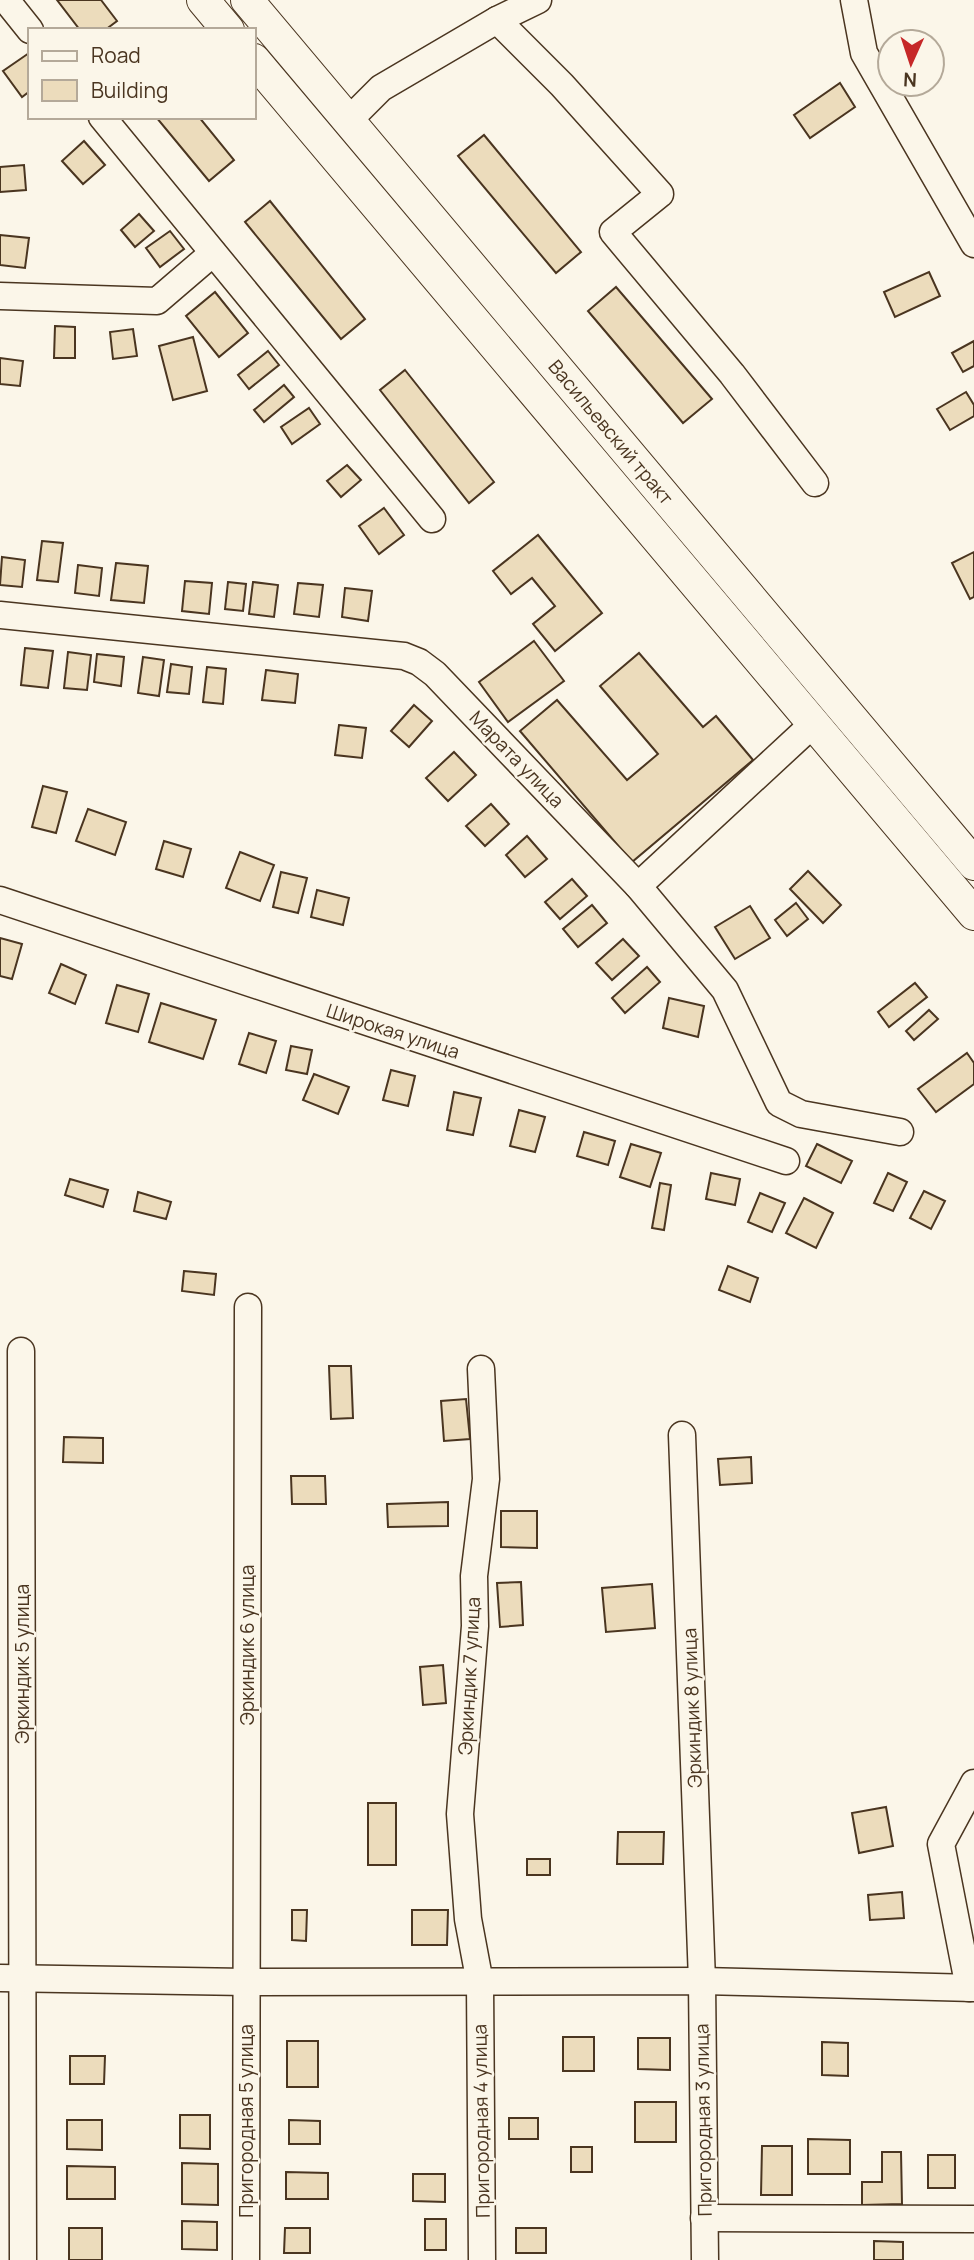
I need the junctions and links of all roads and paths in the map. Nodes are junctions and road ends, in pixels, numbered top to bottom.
1 (6, 0) edge
2 (203, 0) edge
3 (247, 0) edge
4 (538, 0) edge
5 (854, 0) edge
6 (497, 20) junction
7 (28, 28) edge
8 (226, 28) edge
9 (256, 62) edge
10 (104, 119) edge
11 (349, 120) junction
12 (974, 244) edge
13 (214, 253) junction
14 (0, 296) edge
15 (815, 483) dead end
16 (432, 519) dead end
17 (0, 615) edge
18 (813, 724) junction
19 (974, 864) edge
20 (638, 886) junction
21 (0, 900) edge
22 (974, 914) edge
23 (900, 1132) dead end
24 (786, 1161) dead end
25 (248, 1307) dead end
26 (21, 1351) dead end
27 (481, 1369) dead end
28 (681, 1435) dead end
29 (974, 1783) edge
30 (12, 1978) edge
31 (702, 1981) junction
32 (246, 1982) junction
33 (480, 1983) junction
34 (971, 1988) edge
35 (704, 2218) junction
36 (974, 2219) edge
37 (23, 2260) edge
38 (246, 2260) edge
39 (482, 2260) edge
40 (705, 2260) edge

1 - 7 street
2 - 8 main road
3 - 11 main road, Васильевский тракт
4 - 6 street
5 - 12 street
6 - 11 street
6 - 15 street
9 - 18 main road, Васильевский тракт
10 - 13 street
11 - 19 main road, Васильевский тракт
13 - 14 street
13 - 16 street
17 - 20 street, Марата улица
18 - 20 street
18 - 22 main road, Васильевский тракт
20 - 23 street, Марата улица
21 - 24 street, Широкая улица
25 - 32 street, Эркиндик 6 улица
26 - 30 street, Эркиндик 5 улица
27 - 33 street, Эркиндик 7 улица
28 - 31 street, Эркиндик 8 улица
29 - 34 street
30 - 32 street
30 - 37 street, Эркиндик 5 улица
31 - 33 street
31 - 34 street
31 - 35 street, Пригородная 3 улица
32 - 33 street
32 - 38 street, Пригородная 5 улица
33 - 39 street, Пригородная 4 улица
35 - 36 street
35 - 40 street, Пригородная 3 улица

